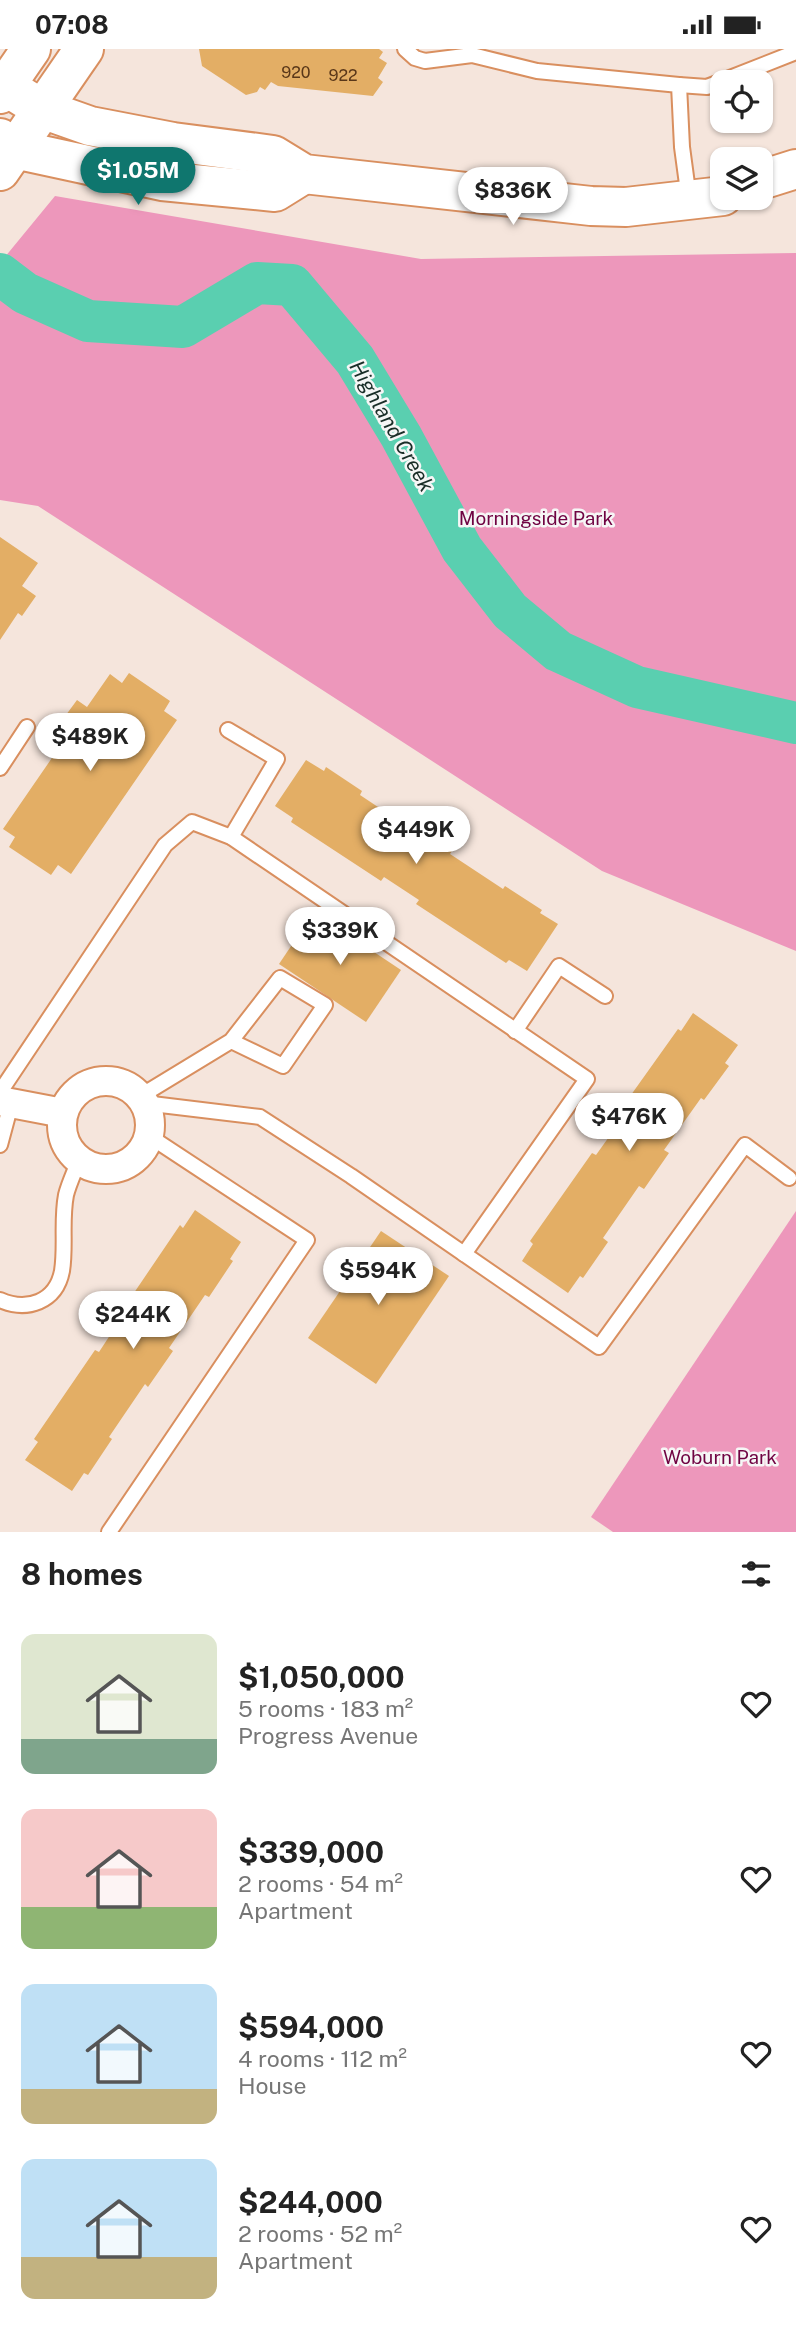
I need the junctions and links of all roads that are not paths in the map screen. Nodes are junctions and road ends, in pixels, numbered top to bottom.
1 (31, 49) edge
2 (84, 49) edge
3 (405, 49) edge
4 (468, 52) edge
5 (796, 52) edge
6 (679, 85) junction
7 (2, 88) edge
8 (42, 109) junction
9 (4, 153) edge
10 (796, 169) edge
11 (304, 174) junction
12 (773, 176) edge
13 (796, 184) edge
14 (773, 191) edge
15 (706, 198) edge
16 (27, 727) dead end
17 (228, 730) dead end
18 (0, 768) edge
19 (231, 837) junction
20 (605, 996) dead end
21 (515, 1031) junction
22 (231, 1041) junction
23 (4, 1099) edge
24 (142, 1100) junction
25 (63, 1113) junction
26 (149, 1136) junction
27 (0, 1145) edge
28 (79, 1160) junction
29 (789, 1178) dead end
30 (464, 1254) junction
31 (0, 1300) edge
32 (109, 1532) edge

1 - 7 main road
2 - 8 main road
3 - 4 lane
4 - 6 lane
5 - 6 lane
6 - 15 lane
7 - 8 main road
8 - 9 main road
8 - 11 main road
9 - 11 main road
10 - 12 main road
11 - 15 main road
13 - 14 main road
16 - 18 lane
17 - 19 lane
19 - 21 lane
19 - 23 lane
20 - 21 lane
21 - 30 lane
22 - 22 lane
22 - 24 lane
23 - 25 street
23 - 27 lane
24 - 25 street
24 - 26 street
24 - 30 lane
25 - 28 street
26 - 28 street
26 - 32 lane
28 - 31 lane
29 - 30 lane

